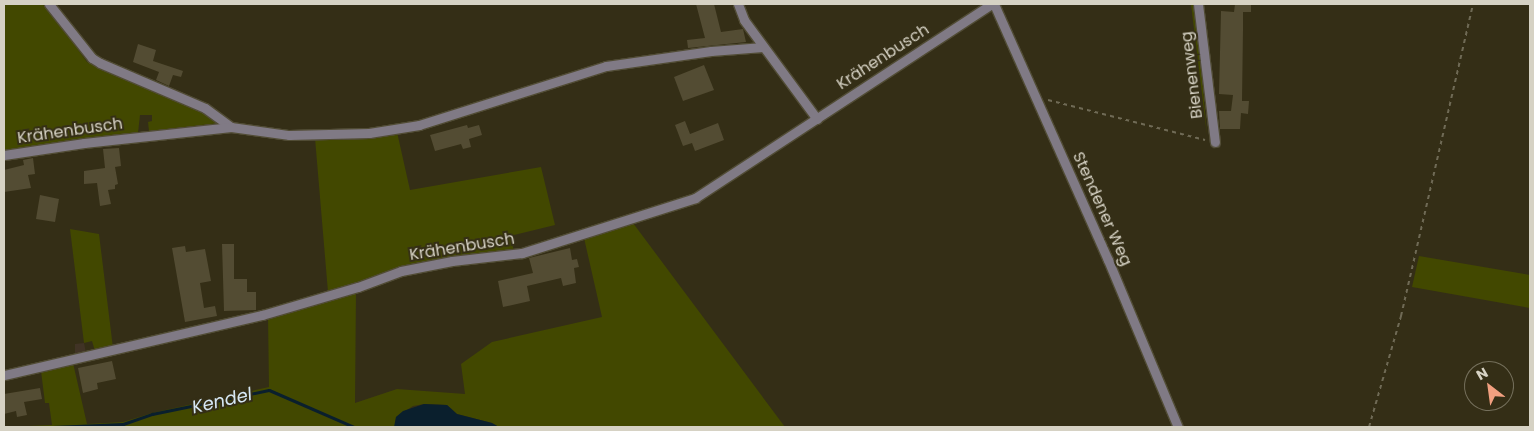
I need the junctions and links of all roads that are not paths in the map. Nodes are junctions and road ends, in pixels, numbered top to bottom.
1 (49, 4) edge
2 (738, 4) edge
3 (993, 4) edge
4 (1198, 4) edge
5 (763, 47) junction
6 (817, 119) junction
7 (231, 126) junction
8 (1215, 142) road end
9 (4, 155) edge
10 (4, 375) edge
11 (1178, 427) edge

1 - 7 street, Krähenbusch
2 - 5 street
3 - 6 street, Krähenbusch
3 - 11 street, Stendener Weg
4 - 8 street, Bienenweg
5 - 6 street
5 - 7 street, Krähenbusch
6 - 10 street, Krähenbusch
7 - 9 street, Krähenbusch

